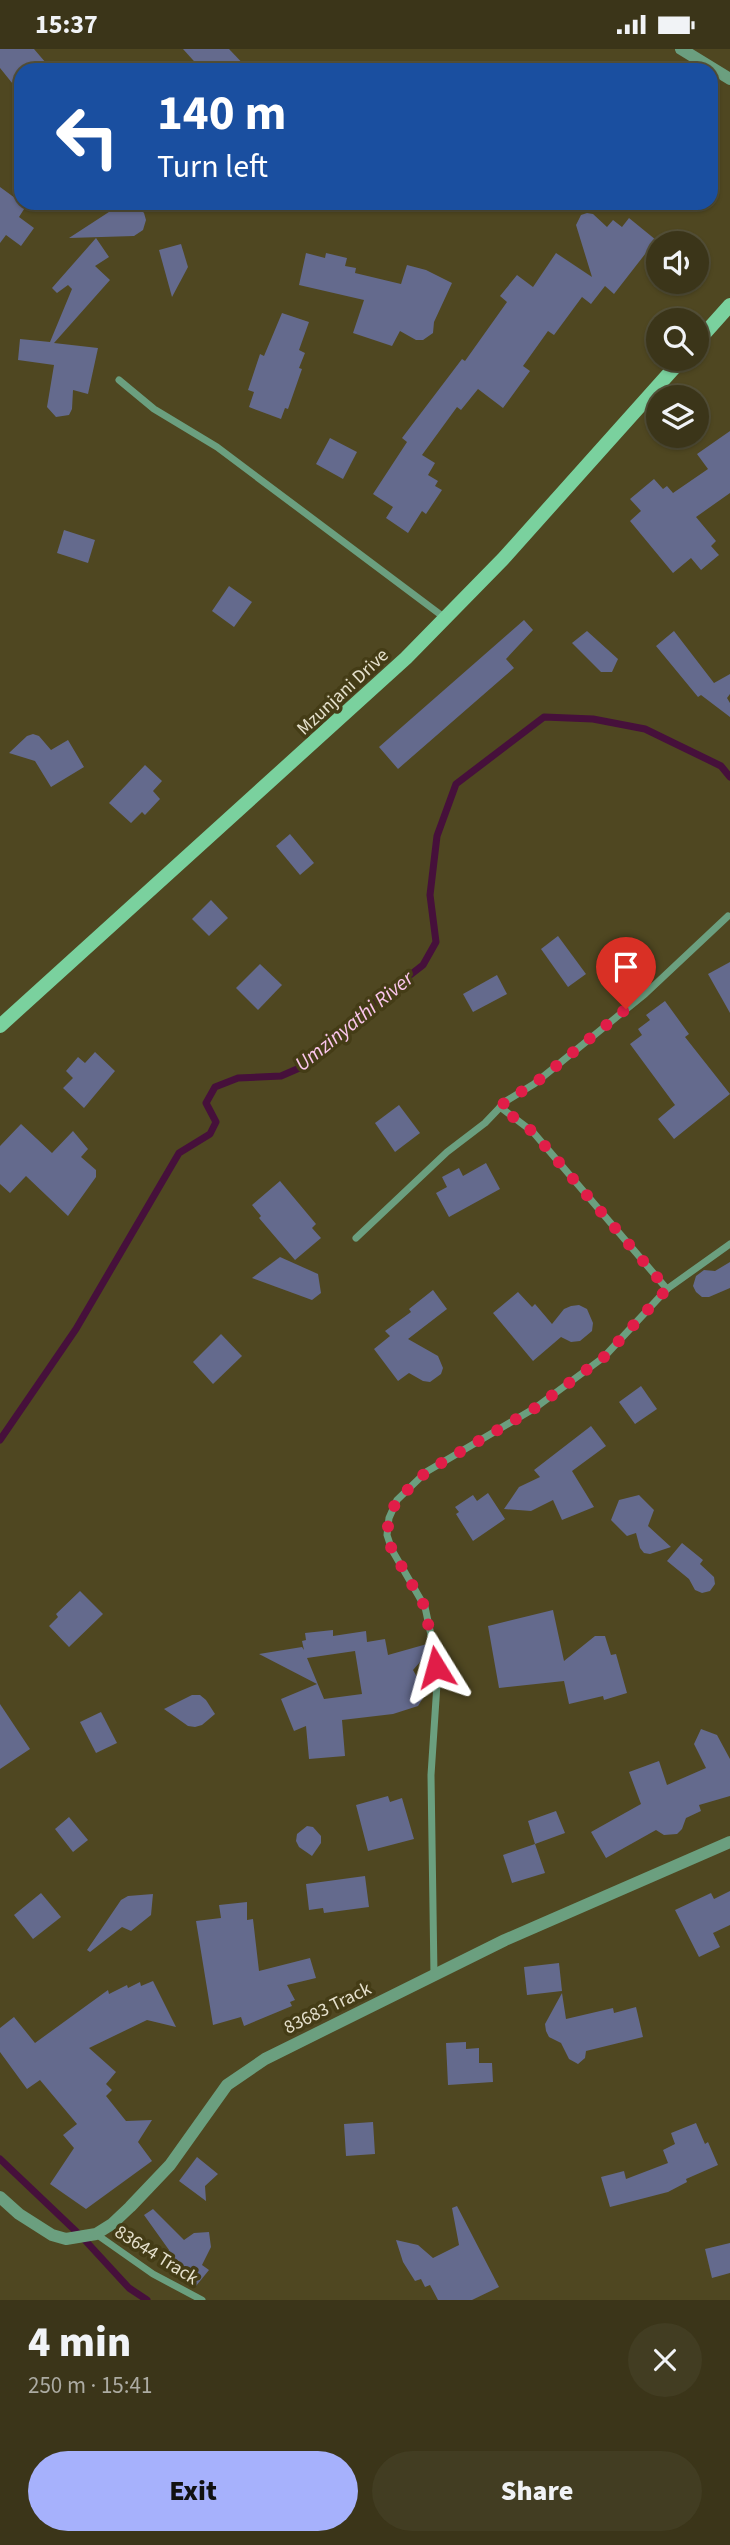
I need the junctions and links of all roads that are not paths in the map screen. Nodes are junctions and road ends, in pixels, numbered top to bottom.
1 (681, 49) edge
2 (704, 63) edge
3 (730, 305) edge
4 (709, 328) edge
5 (671, 371) edge
6 (119, 380) dead end
7 (445, 618) junction
8 (728, 916) dead end
9 (0, 1025) edge
10 (500, 1107) junction
11 (356, 1238) dead end
12 (730, 1244) edge
13 (667, 1289) junction
14 (730, 1842) edge
15 (433, 1975) junction
16 (0, 2197) edge
17 (96, 2234) junction
18 (202, 2300) edge

1 - 2 street
3 - 4 main road
5 - 7 main road, Mzunjani Drive
6 - 7 street
7 - 9 main road, Mzunjani Drive
8 - 10 street
10 - 11 street
10 - 13 street
12 - 13 street
13 - 15 street
14 - 15 street, 83683 Track
15 - 17 street, 83683 Track
16 - 17 street
17 - 18 street, 83644 Track

